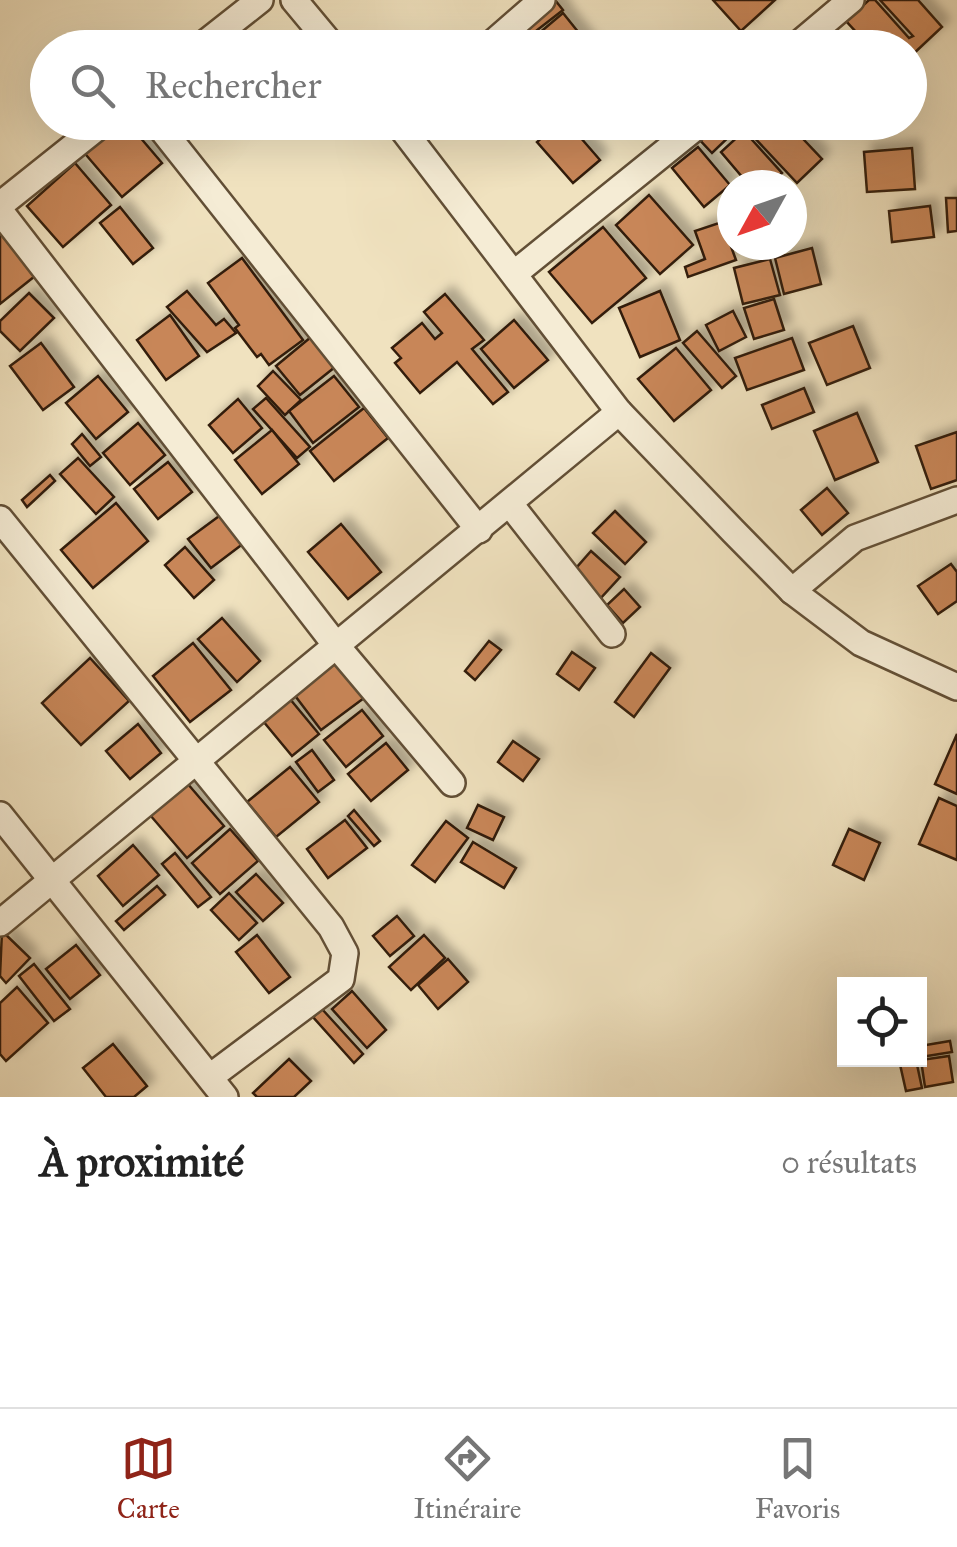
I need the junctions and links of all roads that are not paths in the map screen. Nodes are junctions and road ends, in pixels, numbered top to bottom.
1 (260, 0) edge
2 (294, 0) edge
3 (542, 0) edge
4 (852, 0) edge
5 (222, 30) edge
6 (319, 30) edge
7 (508, 30) edge
8 (816, 30) edge
9 (82, 140) edge
10 (170, 140) edge
11 (411, 140) edge
12 (680, 140) edge
13 (0, 208) edge
14 (515, 273) junction
15 (619, 412) junction
16 (957, 500) edge
17 (510, 504) junction
18 (0, 519) edge
19 (479, 530) junction
20 (792, 591) junction
21 (612, 634) dead end
22 (335, 644) junction
23 (957, 687) edge
24 (194, 761) junction
25 (452, 782) dead end
26 (0, 815) edge
27 (54, 882) junction
28 (0, 923) edge
29 (217, 1087) edge

1 - 5 street
2 - 6 street
3 - 7 street
4 - 8 street
9 - 13 street
10 - 19 street
11 - 14 street
12 - 14 street
13 - 22 street
14 - 15 street
15 - 17 street
15 - 20 street
16 - 20 street
17 - 19 street
17 - 21 street
18 - 24 street
19 - 22 street
20 - 23 street
22 - 24 street
22 - 25 street
24 - 27 street
24 - 29 street
26 - 27 street
27 - 28 street
27 - 29 street

